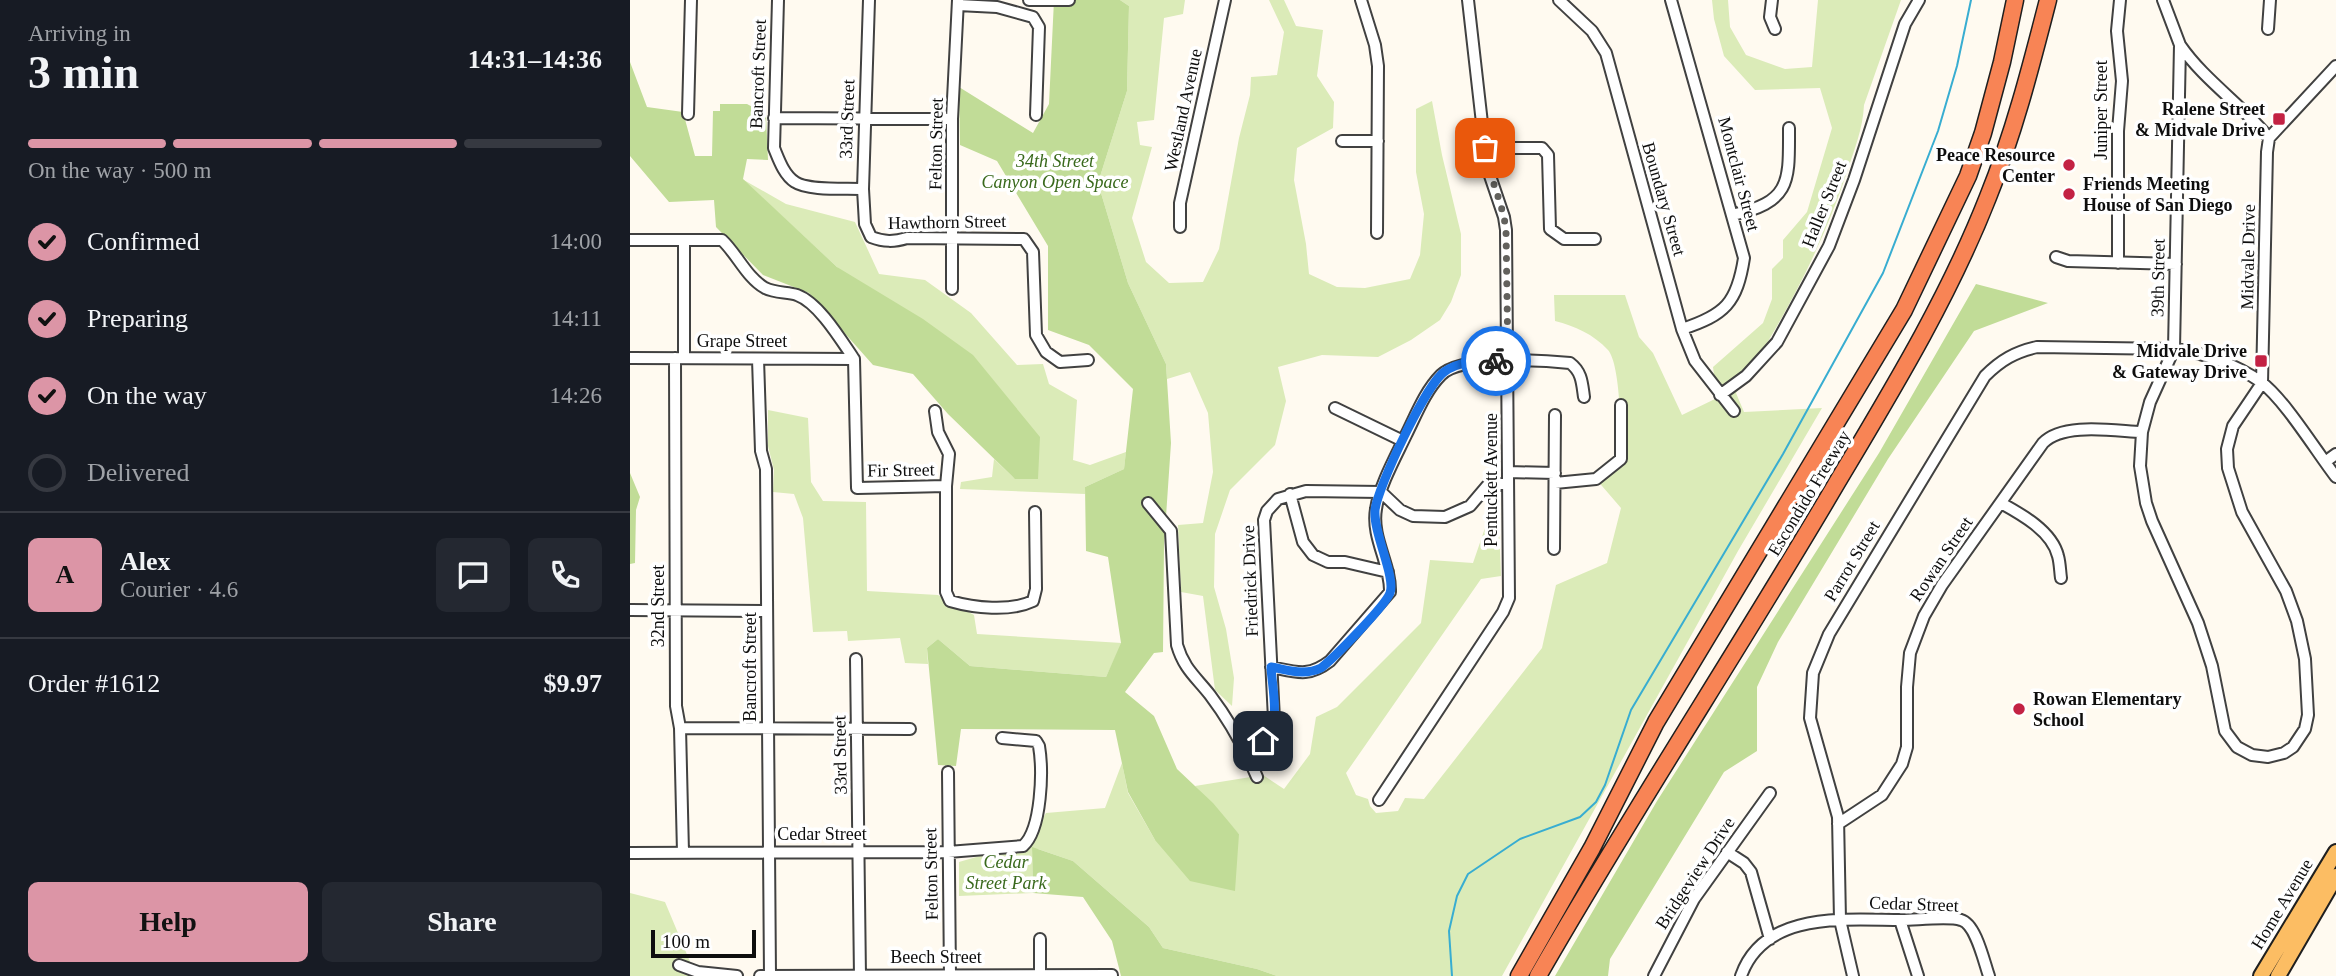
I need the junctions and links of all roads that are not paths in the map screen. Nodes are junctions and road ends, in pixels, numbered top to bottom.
1 (691, 0) edge
2 (778, 0) edge
3 (869, 0) edge
4 (1028, 0) edge
5 (1069, 0) edge
6 (1225, 0) edge
7 (1362, 0) edge
8 (1468, 0) edge
9 (1559, 0) edge
10 (1671, 0) edge
11 (1772, 0) edge
12 (1919, 0) edge
13 (2007, 0) edge
14 (2015, 0) edge
15 (2048, 0) edge
16 (2120, 0) edge
17 (2164, 0) edge
18 (2270, 0) edge
19 (958, 3) edge
20 (1775, 29) dead end
21 (2268, 29) dead end
22 (2180, 45) junction
23 (2336, 66) edge
24 (688, 114) dead end
25 (1036, 115) dead end
26 (774, 118) junction
27 (864, 119) junction
28 (952, 119) junction
29 (1789, 128) dead end
30 (2269, 138) junction
31 (1342, 141) dead end
32 (1378, 141) junction
33 (1485, 148) junction
34 (863, 188) junction
35 (1952, 208) junction
36 (1732, 215) junction
37 (1180, 227) dead end
38 (1377, 233) dead end
39 (871, 237) joint
40 (952, 238) junction
41 (1595, 239) dead end
42 (630, 240) edge
43 (684, 240) junction
44 (2056, 257) dead end
45 (2118, 263) junction
46 (2176, 264) junction
47 (952, 289) dead end
48 (1682, 329) junction
49 (2174, 349) junction
50 (630, 358) edge
51 (680, 358) junction
52 (758, 359) junction
53 (854, 359) junction
54 (1088, 360) dead end
55 (1508, 361) junction
56 (2262, 383) junction
57 (1720, 395) junction
58 (1584, 397) dead end
59 (1621, 405) dead end
60 (1335, 408) dead end
61 (935, 411) dead end
62 (1734, 411) dead end
63 (1555, 415) dead end
64 (2142, 432) junction
65 (1404, 441) junction
66 (2336, 454) edge
67 (2325, 462) junction
68 (1508, 477) junction
69 (2336, 477) edge
70 (1555, 478) junction
71 (946, 486) junction
72 (1381, 492) junction
73 (1290, 494) junction
74 (1148, 503) dead end
75 (2001, 503) junction
76 (1035, 512) dead end
77 (1554, 549) dead end
78 (1388, 572) junction
79 (2061, 578) dead end
80 (630, 610) edge
81 (675, 611) junction
82 (767, 611) junction
83 (856, 659) dead end
84 (1271, 667) junction
85 (680, 728) junction
86 (767, 729) junction
87 (910, 729) dead end
88 (857, 730) junction
89 (1002, 737) dead end
90 (1246, 751) junction
91 (948, 772) dead end
92 (1257, 777) dead end
93 (1770, 793) dead end
94 (1380, 800) dead end
95 (1839, 824) junction
96 (769, 851) junction
97 (859, 851) junction
98 (683, 852) junction
99 (948, 852) junction
100 (1727, 852) junction
101 (2336, 852) edge
102 (630, 853) edge
103 (2336, 876) edge
104 (1840, 920) junction
105 (1900, 920) junction
106 (1040, 939) dead end
107 (1770, 939) junction
108 (679, 965) dead end
109 (767, 975) edge
110 (860, 975) edge
111 (950, 975) edge
112 (1040, 975) edge
113 (1112, 975) edge
114 (737, 976) edge
115 (1519, 976) edge
116 (1538, 976) edge
117 (1654, 976) edge
118 (1741, 976) edge
119 (1853, 976) edge
120 (1918, 976) edge
121 (1989, 976) edge
122 (2261, 976) edge
123 (2278, 976) edge

1 - 24 street
2 - 26 street, Bancroft Street
3 - 27 street, 33rd Street
4 - 5 street
6 - 37 street, Westland Avenue
7 - 32 street
8 - 33 street, Pentuckett Avenue
9 - 48 street, Boundary Street
10 - 36 street, Montclair Street
11 - 20 street
12 - 57 street, Haller Street
13 - 35 highway
14 - 35 highway, Escondido Freeway
15 - 116 highway, Escondido Freeway
16 - 45 street, Juniper Street
17 - 22 street, 39th Street
18 - 21 street
19 - 25 street
19 - 28 street, Felton Street
22 - 30 street
22 - 46 street, 39th Street
23 - 30 street
26 - 27 street
26 - 34 street, Bancroft Street
27 - 28 street
27 - 34 street, 33rd Street
28 - 40 street, Felton Street
29 - 36 street
30 - 56 street, Midvale Drive
31 - 32 street
32 - 38 street
33 - 41 street
33 - 55 street, Pentuckett Avenue
34 - 39 street, 33rd Street
35 - 115 highway, Escondido Freeway
36 - 48 street, Montclair Street
39 - 40 street, Hawthorn Street
40 - 47 street, Felton Street
40 - 54 street, Hawthorn Street
42 - 43 street
43 - 51 street, 32nd Street
43 - 53 street
44 - 45 street
45 - 46 street
46 - 49 street, 39th Street
48 - 57 street, Boundary Street
49 - 56 street, Parrot Street
49 - 64 street, 39th Street
49 - 95 street, Parrot Street
50 - 51 street, Grape Street
51 - 52 street, Grape Street
51 - 81 street, 32nd Street
52 - 53 street, Grape Street
52 - 82 street, Bancroft Street
53 - 71 street, Fir Street
55 - 58 street
55 - 65 street
55 - 68 street, Pentuckett Avenue
56 - 64 street, 39th Street
56 - 67 street
57 - 62 street, Boundary Street
59 - 70 street
60 - 65 street
61 - 71 street
63 - 70 street
64 - 75 street, Rowan Street
65 - 72 street
66 - 67 street
67 - 69 street
68 - 70 street
68 - 72 street
68 - 94 street, Pentuckett Avenue
70 - 77 street
71 - 76 street
72 - 73 street
72 - 78 street
73 - 78 street
73 - 84 street, Friedrick Drive
74 - 90 street
75 - 79 street
75 - 95 street, Rowan Street
78 - 84 street
80 - 81 street
81 - 82 street
81 - 85 street, 32nd Street
82 - 86 street, Bancroft Street
83 - 88 street, 33rd Street
84 - 90 street, Friedrick Drive
85 - 86 street
85 - 98 street, 32nd Street
86 - 88 street
86 - 96 street, Bancroft Street
87 - 88 street
88 - 97 street, 33rd Street
89 - 99 street, Cedar Street
90 - 92 street
91 - 99 street, Felton Street
93 - 100 street, Bridgeview Drive
95 - 104 street, Parrot Street
96 - 97 street, Cedar Street
96 - 98 street, Cedar Street
96 - 109 street, Bancroft Street
97 - 99 street, Cedar Street
97 - 110 street, 33rd Street
98 - 102 street, Cedar Street
99 - 111 street, Felton Street
100 - 107 street
100 - 117 street, Bridgeview Drive
101 - 122 main road, Home Avenue
103 - 123 main road, Home Avenue
104 - 105 street, Cedar Street
104 - 107 street, Cedar Street
104 - 119 street, Parrot Street
105 - 120 street
105 - 121 street, Cedar Street
106 - 112 street
107 - 118 street
108 - 114 street
109 - 110 street, Beech Street
110 - 111 street, Beech Street
111 - 112 street, Beech Street
112 - 113 street, Beech Street

